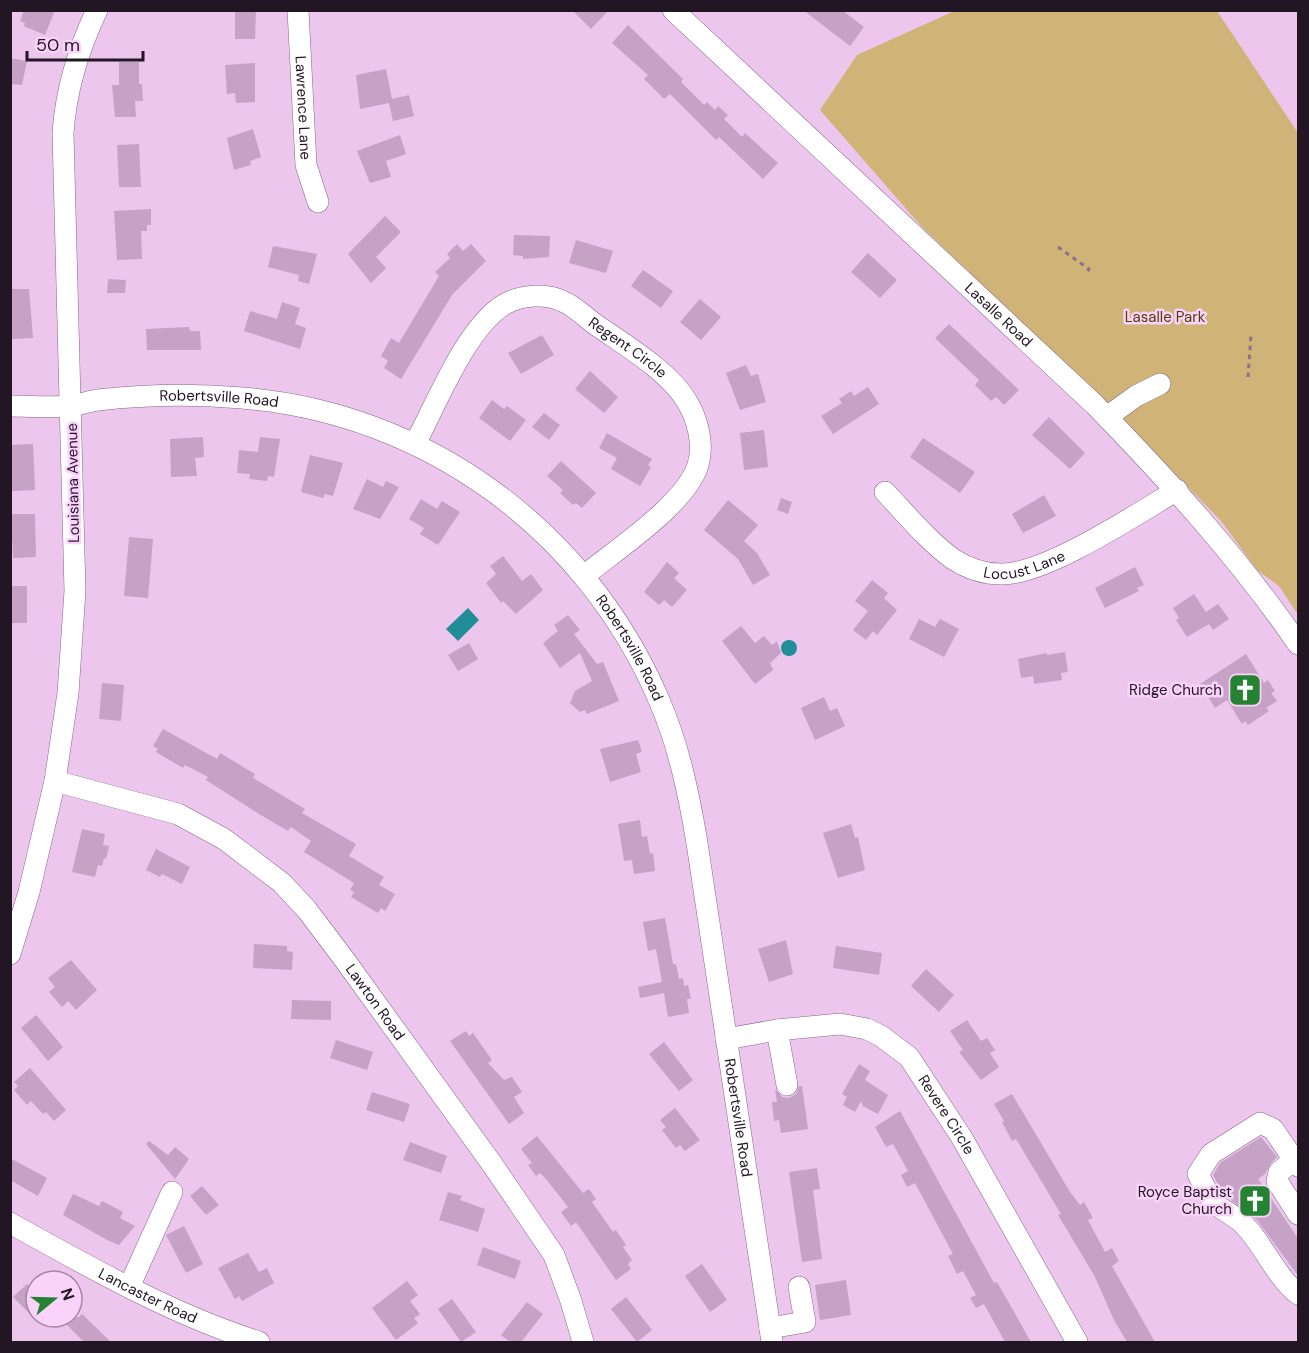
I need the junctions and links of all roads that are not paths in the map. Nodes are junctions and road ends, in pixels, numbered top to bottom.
1 (97, 10) edge
2 (298, 10) edge
3 (673, 10) edge
4 (318, 202) dead end
5 (1160, 384) dead end
6 (10, 406) edge
7 (72, 406) junction
8 (1107, 417) junction
9 (415, 444) junction
10 (1177, 490) junction
11 (885, 492) dead end
12 (585, 575) junction
13 (1299, 644) edge
14 (55, 781) junction
15 (10, 954) edge
16 (777, 1030) junction
17 (726, 1039) junction
18 (787, 1085) dead end
19 (1297, 1163) edge
20 (172, 1192) dead end
21 (1299, 1214) edge
22 (10, 1223) edge
23 (129, 1287) junction
24 (799, 1287) dead end
25 (1299, 1294) edge
26 (771, 1335) edge
27 (260, 1342) edge
28 (583, 1342) edge
29 (1077, 1342) edge

1 - 7 street, Louisiana Avenue
2 - 4 street, Lawrence Lane
3 - 8 street, Lasalle Road
5 - 8 street
6 - 7 street, Robertsville Road
7 - 9 street, Robertsville Road
7 - 14 street, Louisiana Avenue
8 - 10 street, Lasalle Road
9 - 12 street, Robertsville Road
9 - 12 street, Regent Circle
10 - 11 street, Locust Lane
10 - 13 street, Lasalle Road
12 - 17 street, Robertsville Road
14 - 15 street, Louisiana Avenue
14 - 28 street, Lawton Road
16 - 17 street, Revere Circle
16 - 18 street
16 - 29 street, Revere Circle
17 - 26 street, Robertsville Road
19 - 21 street
19 - 25 street
20 - 23 street
22 - 23 street, Lancaster Road
23 - 27 street, Lancaster Road
24 - 26 street

